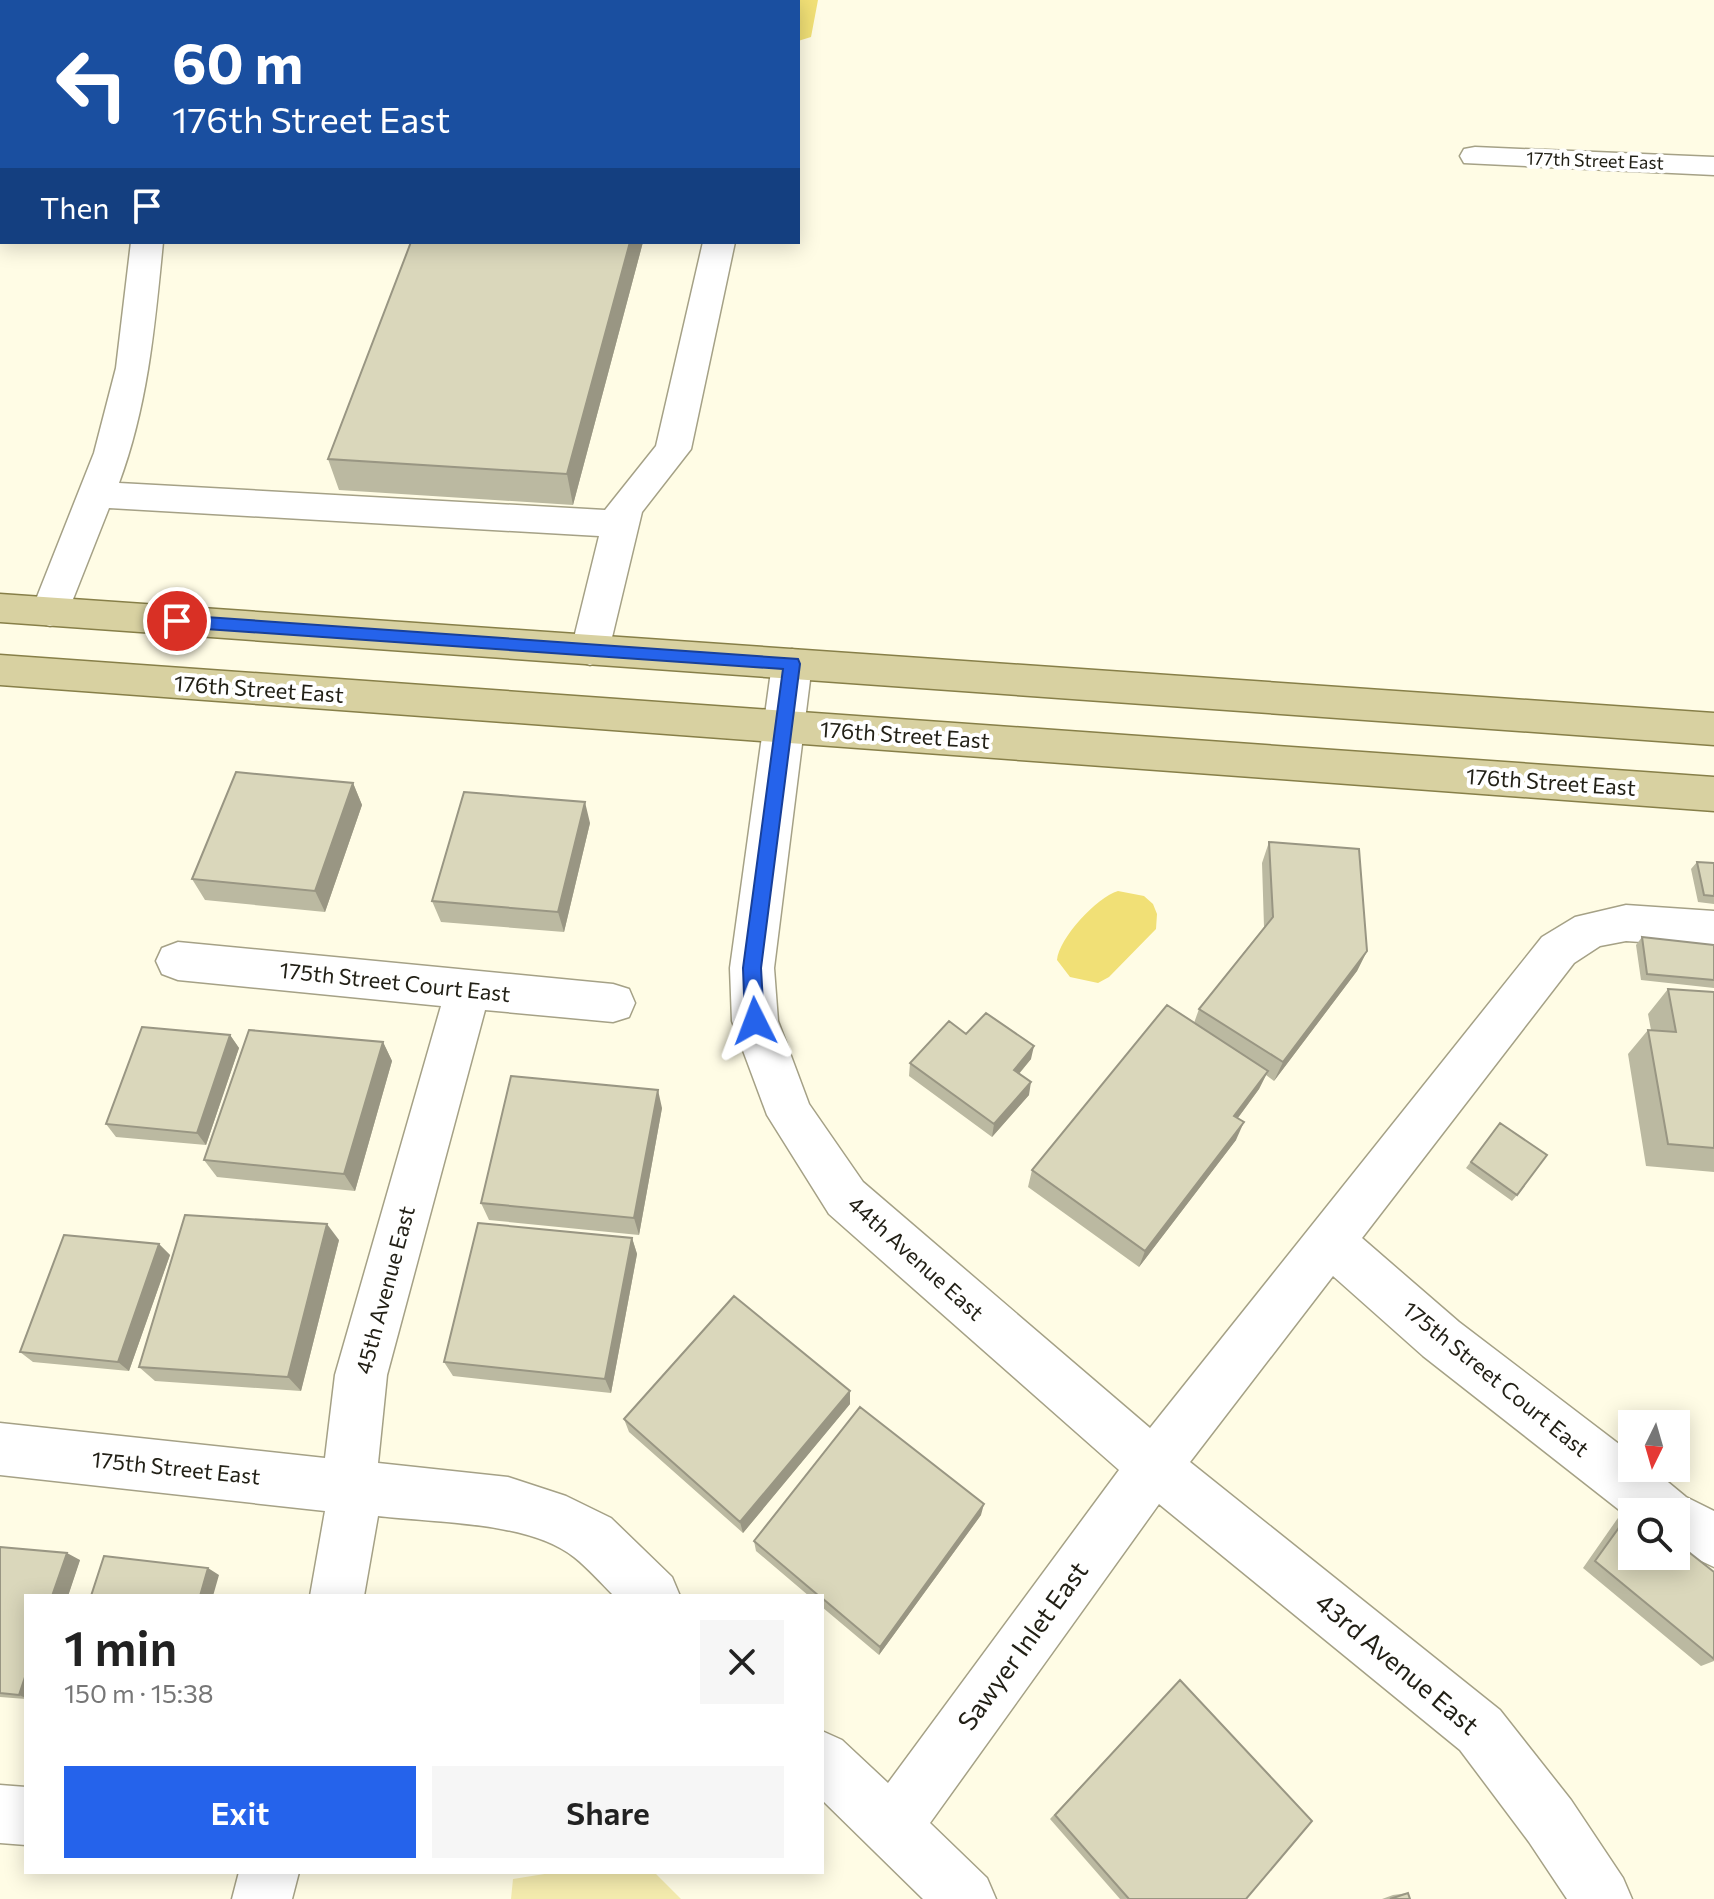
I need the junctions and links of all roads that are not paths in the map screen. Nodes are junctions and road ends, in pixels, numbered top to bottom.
1 (1475, 156) dead end
2 (1714, 166) edge
3 (147, 244) edge
4 (719, 244) edge
5 (96, 494) junction
6 (620, 524) junction
7 (0, 608) edge
8 (50, 612) junction
9 (590, 650) junction
10 (792, 664) junction
11 (0, 670) edge
12 (783, 726) junction
13 (1714, 729) edge
14 (1714, 794) edge
15 (1714, 929) edge
16 (178, 961) dead end
17 (468, 989) junction
18 (613, 1003) dead end
19 (1330, 1242) junction
20 (0, 1449) edge
21 (1154, 1466) junction
22 (352, 1487) junction
23 (1647, 1498) edge
24 (1690, 1527) edge
25 (1714, 1540) edge
26 (337, 1594) edge
27 (651, 1594) edge
28 (824, 1762) edge
29 (0, 1814) edge
30 (24, 1816) edge
31 (891, 1827) junction
32 (268, 1874) edge
33 (262, 1899) edge
34 (966, 1899) edge
35 (1602, 1899) edge

1 - 2 street, 177th Street East
3 - 5 street
4 - 6 street
5 - 6 street
5 - 8 street
6 - 9 street
7 - 8 main road
8 - 9 main road
9 - 10 main road
10 - 12 street, 44th Avenue East
10 - 13 main road
11 - 12 main road, 176th Street East
12 - 14 main road, 176th Street East
12 - 21 street, 44th Avenue East
15 - 19 street, Sawyer Inlet East
16 - 17 street, 175th Street Court East
17 - 18 street, 175th Street Court East
17 - 22 street, 45th Avenue East
19 - 21 street, Sawyer Inlet East
19 - 23 street, 175th Street Court East
20 - 22 street, 175th Street East
21 - 31 street, Sawyer Inlet East
21 - 35 street, 43rd Avenue East
22 - 26 street, 45th Avenue East
22 - 27 street, 175th Street East
24 - 25 street
28 - 31 street
29 - 30 street
31 - 34 street
32 - 33 street

